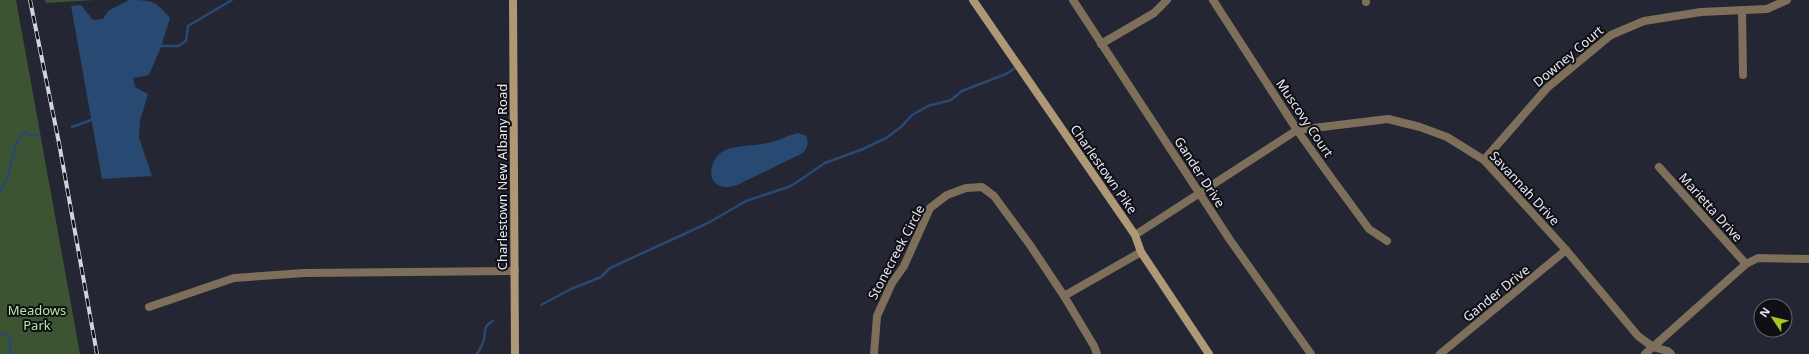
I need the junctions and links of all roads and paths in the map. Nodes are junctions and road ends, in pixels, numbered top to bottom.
1 (513, 0) edge
2 (973, 0) edge
3 (1073, 0) edge
4 (1166, 0) edge
5 (1213, 0) edge
6 (1787, 0) edge
7 (1742, 10) junction
8 (1101, 44) junction
9 (1743, 75) dead end
10 (1297, 130) junction
11 (1484, 160) junction
12 (1659, 167) dead end
13 (1200, 193) junction
14 (1134, 235) junction
15 (1387, 241) dead end
16 (1566, 250) junction
17 (1141, 252) junction
18 (1809, 259) edge
19 (1746, 264) junction
20 (515, 271) junction
21 (1064, 296) junction
22 (149, 307) dead end
23 (1653, 346) junction
24 (515, 354) edge
25 (874, 354) edge
26 (1097, 354) edge
27 (1209, 354) edge
28 (1311, 354) edge
29 (1440, 354) edge
30 (1645, 354) edge
31 (1671, 354) edge

1 - 20 street, Charlestown New Albany Road
2 - 14 street, Charlestown Pike
3 - 8 street, Gander Drive
4 - 8 street
5 - 10 street, Muscovy Court
6 - 7 street, Downey Court
7 - 9 street
7 - 11 street, Downey Court
8 - 13 street, Gander Drive
10 - 11 street, Savannah Drive
10 - 13 street, Savannah Drive
10 - 15 street, Muscovy Court
11 - 16 street, Savannah Drive
12 - 19 street, Marietta Drive
13 - 14 street, Savannah Drive
13 - 28 street, Gander Drive
14 - 17 street, Charlestown Pike
16 - 23 street, Savannah Drive
16 - 29 street, Gander Drive
17 - 21 street
17 - 27 street, Charlestown Pike
18 - 19 street
19 - 23 street
20 - 22 street
20 - 24 street, Charlestown New Albany Road
21 - 25 street, Stonecreek Circle
21 - 26 street, Stonecreek Circle
23 - 30 street
23 - 31 street, Savannah Drive

